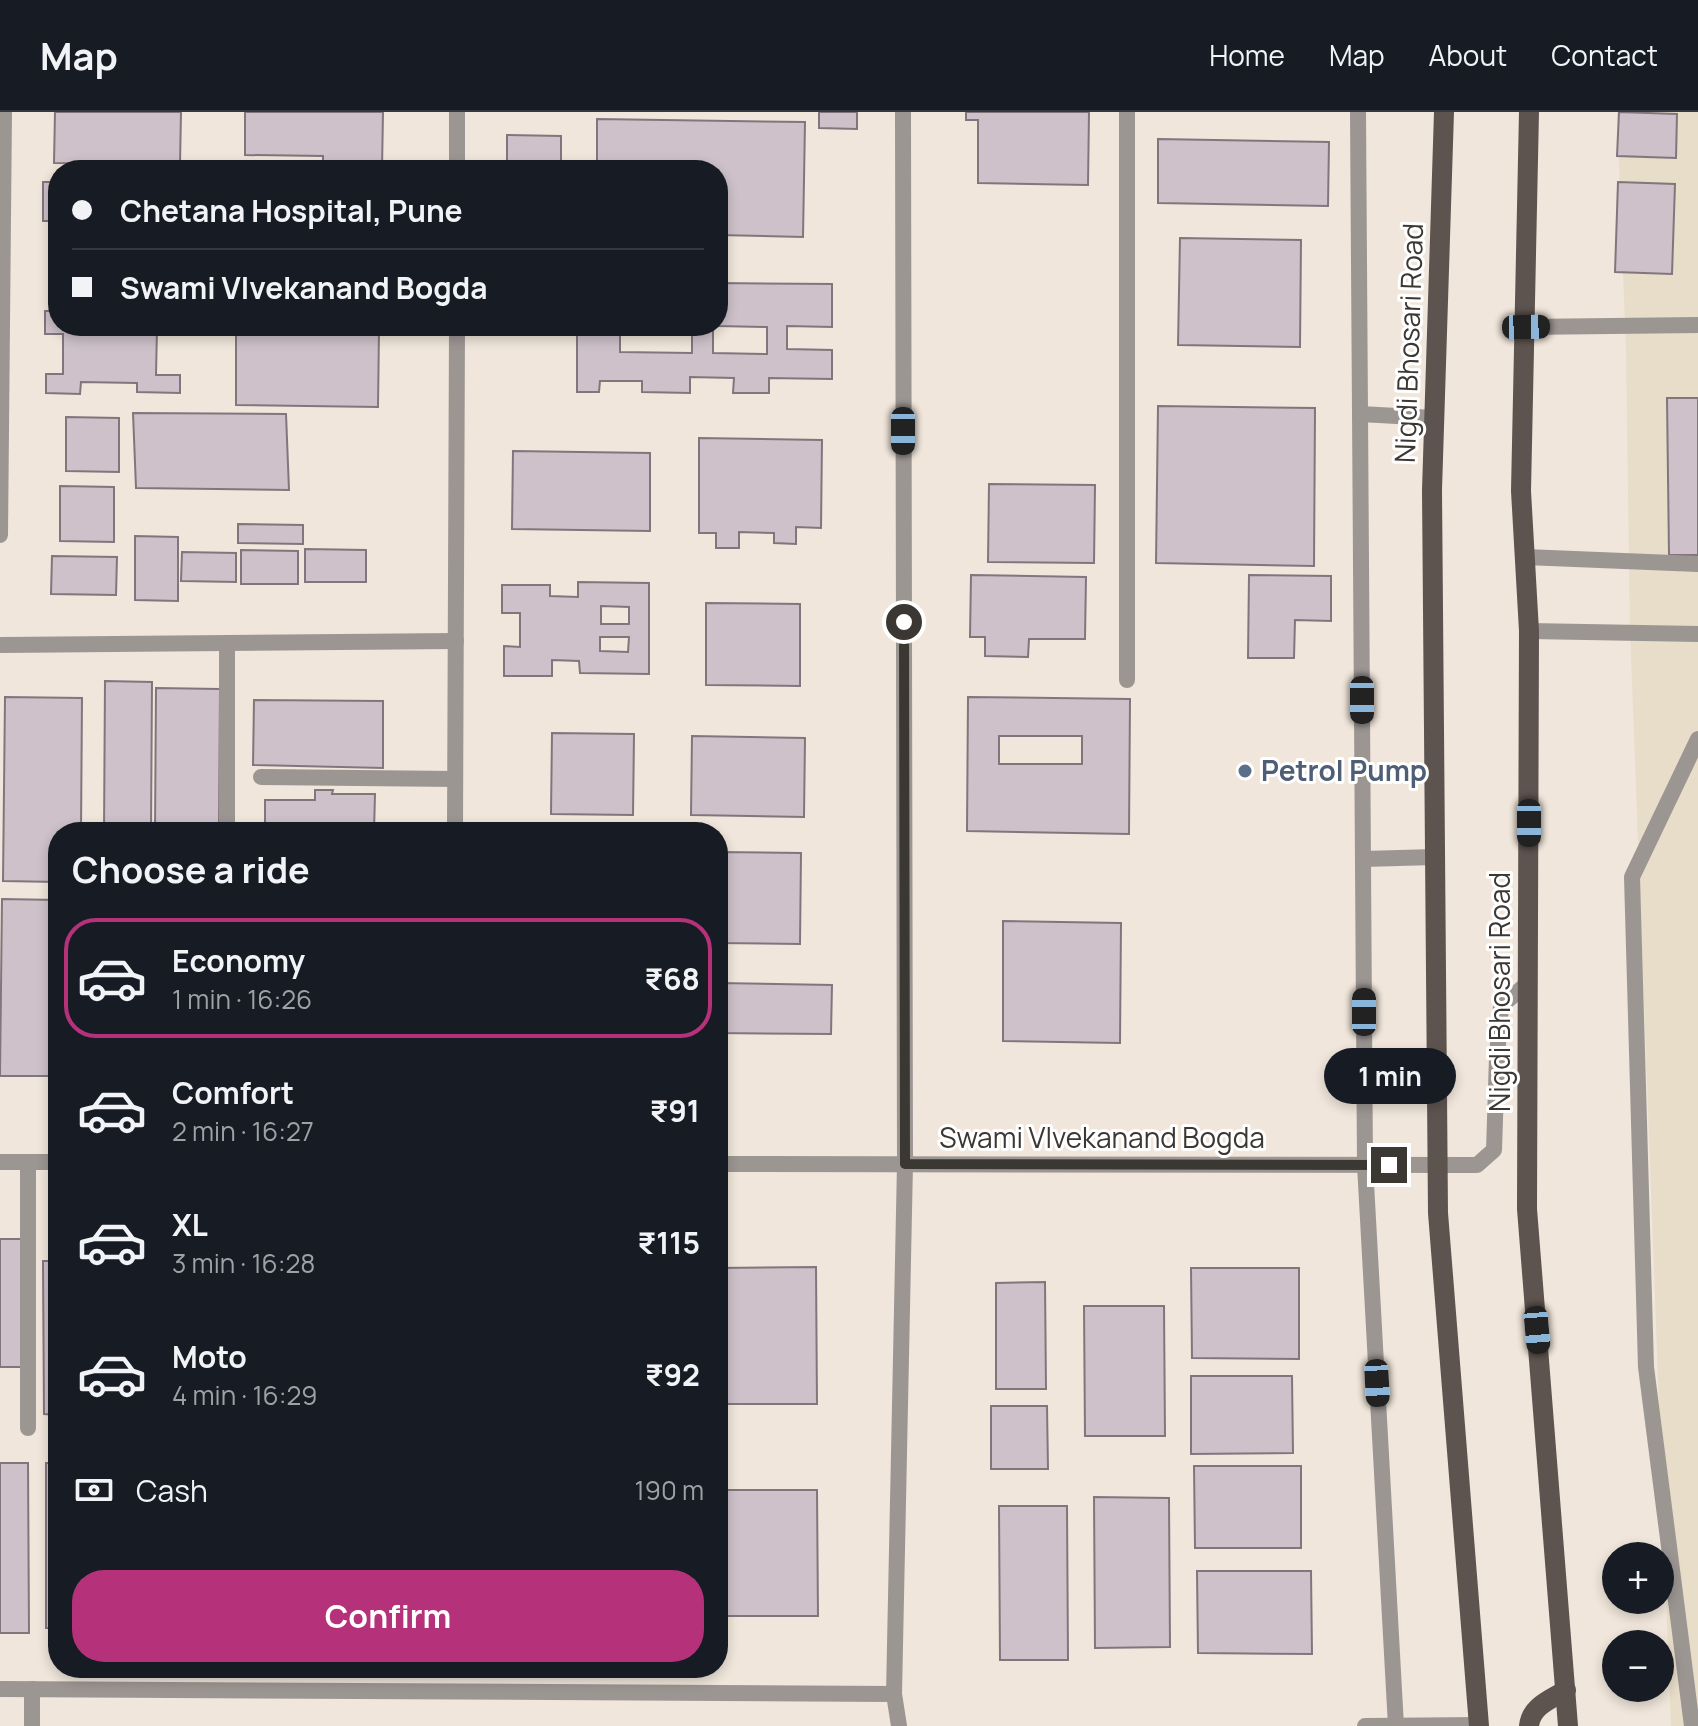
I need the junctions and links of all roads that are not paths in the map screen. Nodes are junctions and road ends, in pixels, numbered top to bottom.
1 (4, 112) edge
2 (457, 112) edge
3 (903, 112) edge
4 (1127, 112) edge
5 (1358, 112) edge
6 (1444, 112) edge
7 (1529, 112) edge
8 (457, 160) edge
9 (1698, 325) edge
10 (1526, 327) junction
11 (457, 336) edge
12 (1360, 414) junction
13 (1434, 418) junction
14 (0, 535) edge
15 (1525, 557) junction
16 (1698, 564) edge
17 (1529, 631) junction
18 (1698, 634) edge
19 (456, 641) junction
20 (227, 643) junction
21 (0, 645) edge
22 (1127, 680) dead end
23 (1698, 739) edge
24 (261, 777) dead end
25 (455, 779) junction
26 (227, 822) edge
27 (455, 822) edge
28 (1435, 857) junction
29 (1363, 859) junction
30 (1528, 983) junction
31 (0, 1162) edge
32 (28, 1162) junction
33 (48, 1162) edge
34 (728, 1164) edge
35 (905, 1164) junction
36 (1365, 1165) junction
37 (1438, 1165) junction
38 (28, 1428) dead end
39 (0, 1689) edge
40 (32, 1689) junction
41 (1566, 1690) junction
42 (894, 1694) junction
43 (32, 1726) edge
44 (899, 1726) edge
45 (1365, 1726) edge
46 (1396, 1726) edge
47 (1479, 1726) edge
48 (1529, 1726) edge
49 (1568, 1726) edge
50 (1692, 1726) edge

1 - 14 street
2 - 8 street
3 - 35 street
4 - 22 street
5 - 12 street
6 - 13 main road, Nigdi Bhosari Road
7 - 10 main road, Nigdi Bhosari Road
9 - 10 street
10 - 15 main road, Nigdi Bhosari Road
11 - 19 street
12 - 13 street
12 - 29 street
13 - 28 main road, Nigdi Bhosari Road
15 - 16 street
15 - 17 main road, Nigdi Bhosari Road
17 - 18 street
17 - 30 main road, Nigdi Bhosari Road
19 - 20 street
19 - 25 street
20 - 21 street
20 - 26 street
23 - 50 street
24 - 25 street
25 - 27 street
28 - 29 street
28 - 37 main road, Nigdi Bhosari Road
29 - 36 street
30 - 37 street, Swami VIvekanand Bogda
30 - 41 main road, Nigdi Bhosari Road
31 - 32 street
32 - 33 street
32 - 38 street
34 - 35 street, Swami VIvekanand Bogda
35 - 36 street, Swami VIvekanand Bogda
35 - 42 street
36 - 37 street, Swami VIvekanand Bogda
36 - 46 street
37 - 47 main road, Nigdi Bhosari Road
39 - 40 street
40 - 42 street
40 - 43 street
41 - 48 main road
41 - 49 main road, Nigdi Bhosari Road
42 - 44 street
45 - 46 street
46 - 47 street

